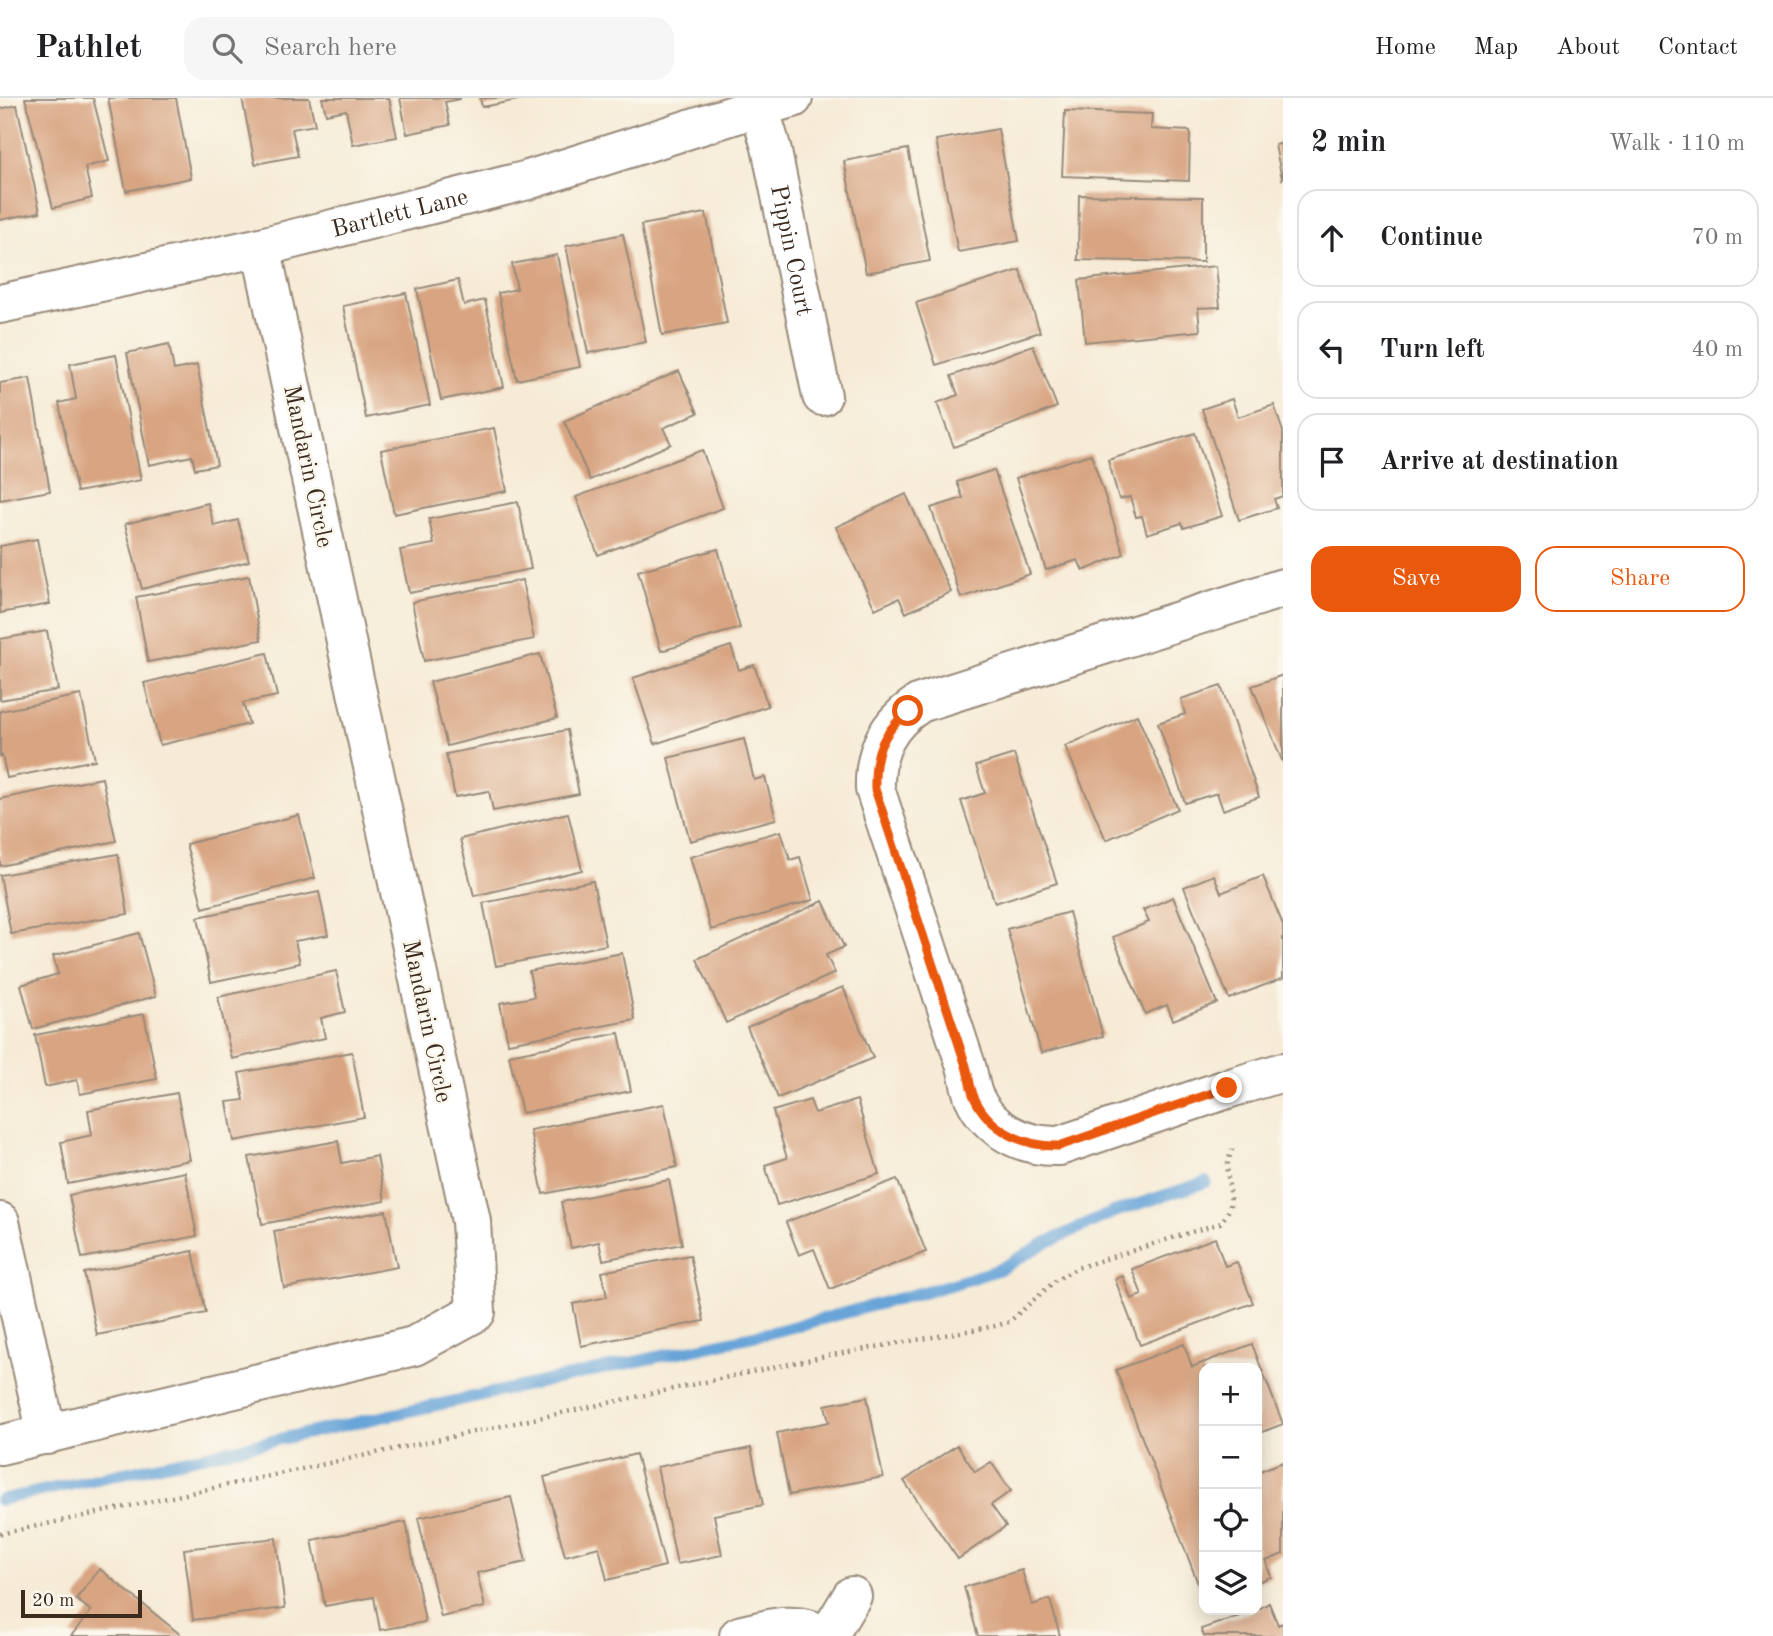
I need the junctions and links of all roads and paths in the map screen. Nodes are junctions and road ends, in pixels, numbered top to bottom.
1 (776, 102) edge
2 (261, 247) junction
3 (0, 304) edge
4 (822, 396) dead end
5 (1283, 588) edge
6 (1281, 1078) edge
7 (1233, 1147) dead end
8 (0, 1222) edge
9 (47, 1435) junction
10 (0, 1445) edge
11 (0, 1534) edge
12 (852, 1596) dead end
13 (739, 1636) edge
14 (826, 1636) edge

1 - 2 street, Bartlett Lane
1 - 4 street, Pippin Court
2 - 3 street, Bartlett Lane
2 - 9 street, Mandarin Circle
5 - 6 street
7 - 11 path
8 - 9 street
9 - 10 street, Mandarin Circle
12 - 14 street
13 - 14 street

